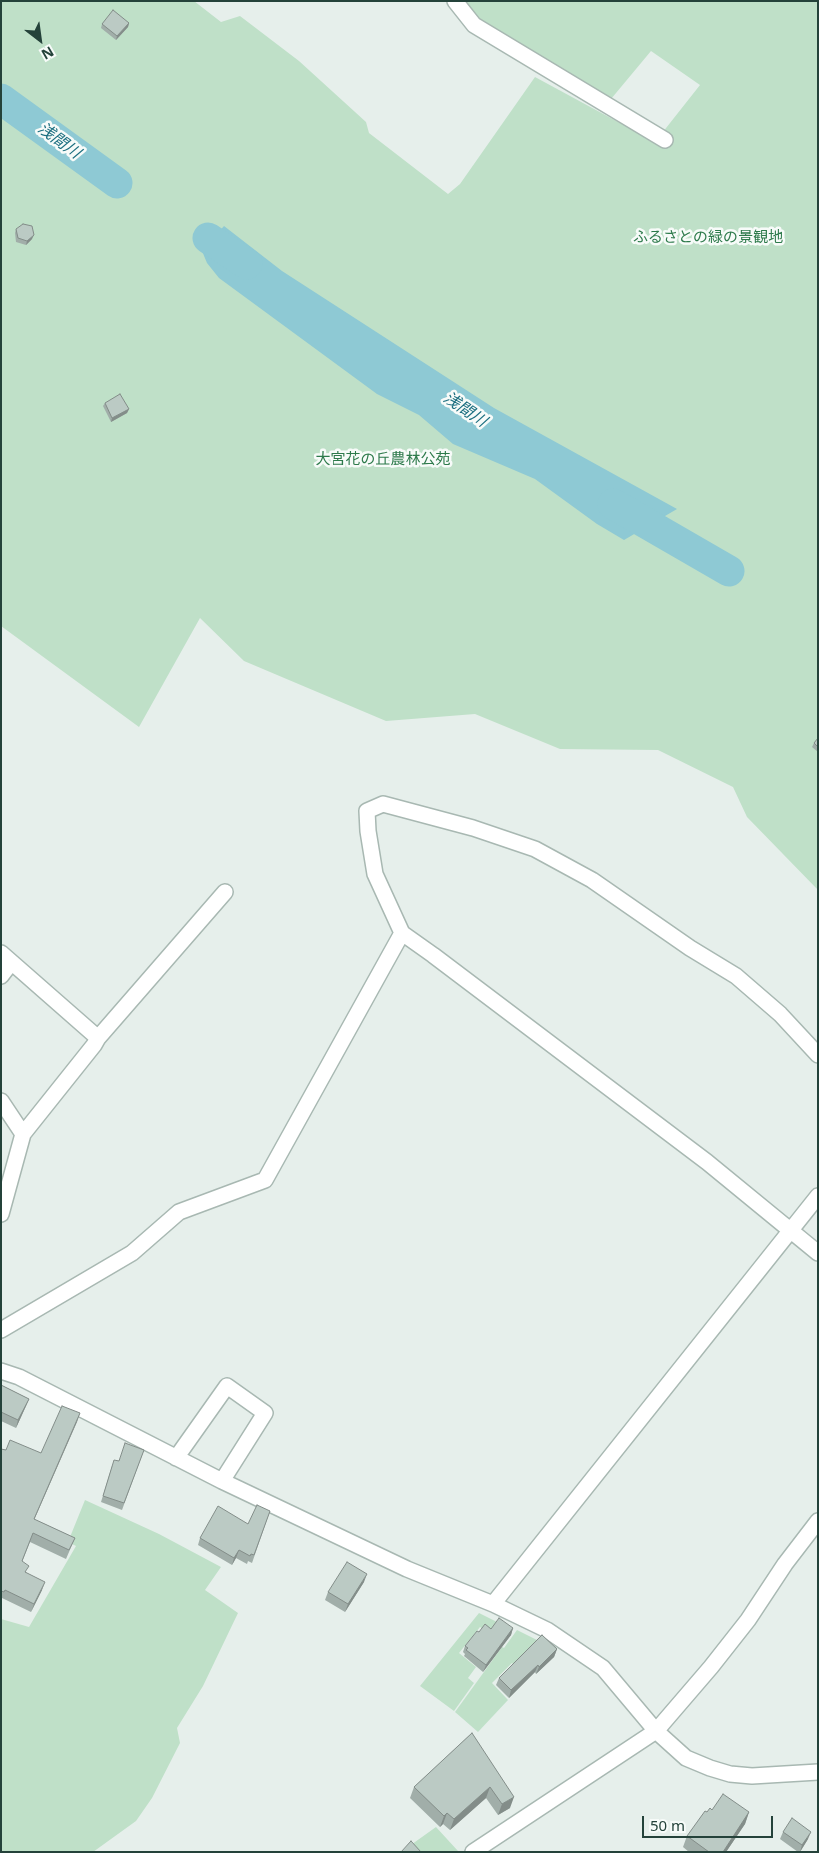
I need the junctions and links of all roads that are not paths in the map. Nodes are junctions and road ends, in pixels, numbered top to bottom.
1 (455, 1) edge
2 (665, 140) dead end
3 (225, 892) dead end
4 (402, 933) junction
5 (6, 958) edge
6 (1, 976) edge
7 (98, 1038) junction
8 (818, 1055) edge
9 (1, 1100) edge
10 (22, 1134) junction
11 (818, 1196) edge
12 (1, 1214) edge
13 (790, 1230) junction
14 (818, 1253) edge
15 (1, 1330) edge
16 (1, 1371) edge
17 (176, 1458) junction
18 (222, 1481) junction
19 (818, 1521) edge
20 (493, 1604) junction
21 (656, 1731) junction
22 (818, 1772) edge
23 (474, 1852) edge

1 - 2 street
3 - 7 street
4 - 8 street
4 - 13 street
4 - 15 street
5 - 6 street
5 - 7 street
7 - 10 street
9 - 10 street
10 - 12 street
11 - 13 street
13 - 14 street
13 - 20 street
16 - 17 street
17 - 18 street
17 - 18 street
18 - 20 street
19 - 21 street
20 - 21 street
21 - 22 street
21 - 23 street

